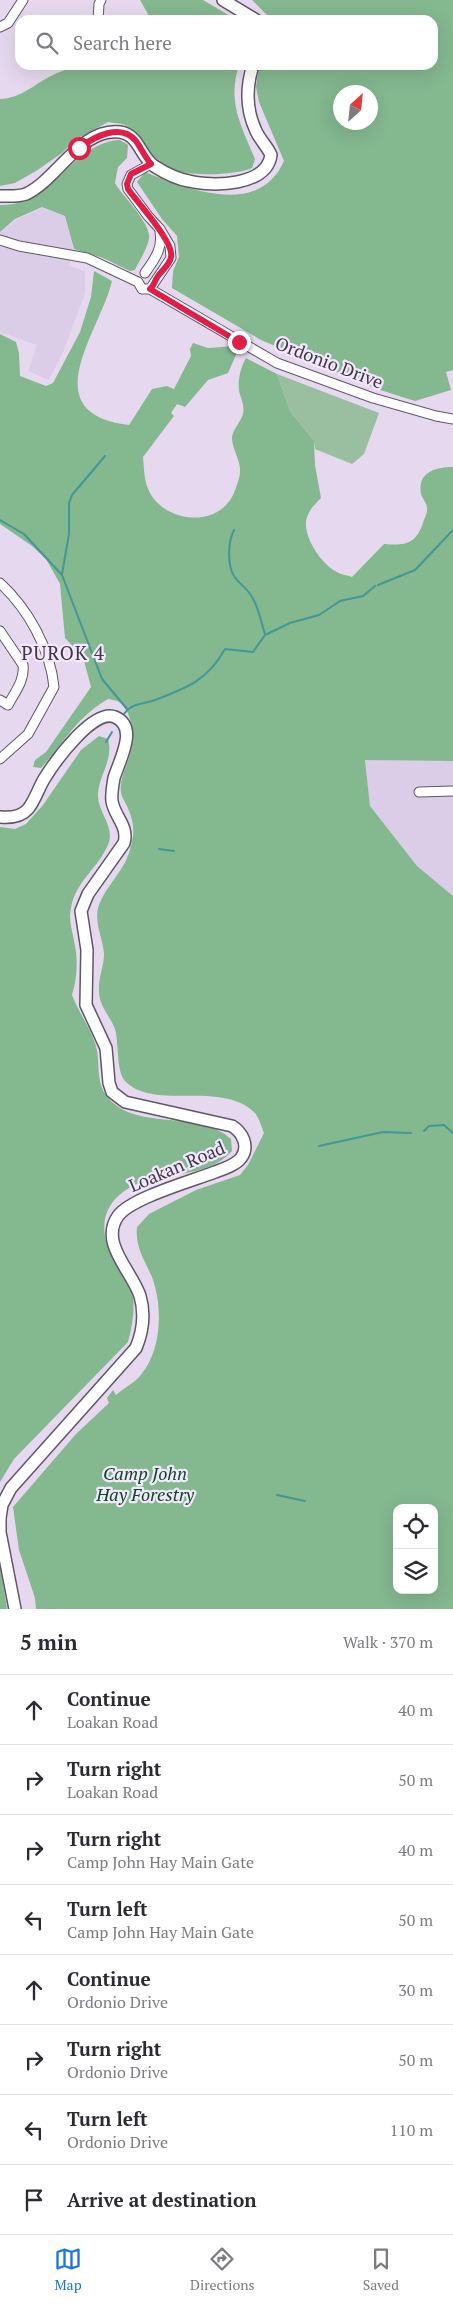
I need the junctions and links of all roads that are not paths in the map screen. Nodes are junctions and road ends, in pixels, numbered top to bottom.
1 (23, 0) edge
2 (101, 0) edge
3 (223, 0) edge
4 (98, 15) edge
5 (248, 15) edge
6 (0, 27) edge
7 (252, 70) edge
8 (151, 164) junction
9 (0, 196) edge
10 (160, 229) junction
11 (0, 240) edge
12 (145, 272) junction
13 (155, 280) junction
14 (138, 282) junction
15 (150, 289) junction
16 (453, 419) edge
17 (0, 583) edge
18 (0, 630) edge
19 (4, 702) edge
20 (0, 759) edge
21 (453, 791) edge
22 (418, 792) dead end
23 (0, 817) edge
24 (0, 1518) edge
25 (15, 1609) edge

1 - 6 street
2 - 4 street
3 - 5 main road
7 - 8 main road
8 - 9 main road
8 - 10 street
10 - 12 street
10 - 13 street
11 - 14 street, Ordonio Drive
12 - 13 street
12 - 14 street
13 - 15 street
14 - 15 street, Ordonio Drive
15 - 16 street, Ordonio Drive
17 - 20 street
18 - 19 street
21 - 22 street
23 - 24 main road, Loakan Road
24 - 25 main road, Loakan Road

